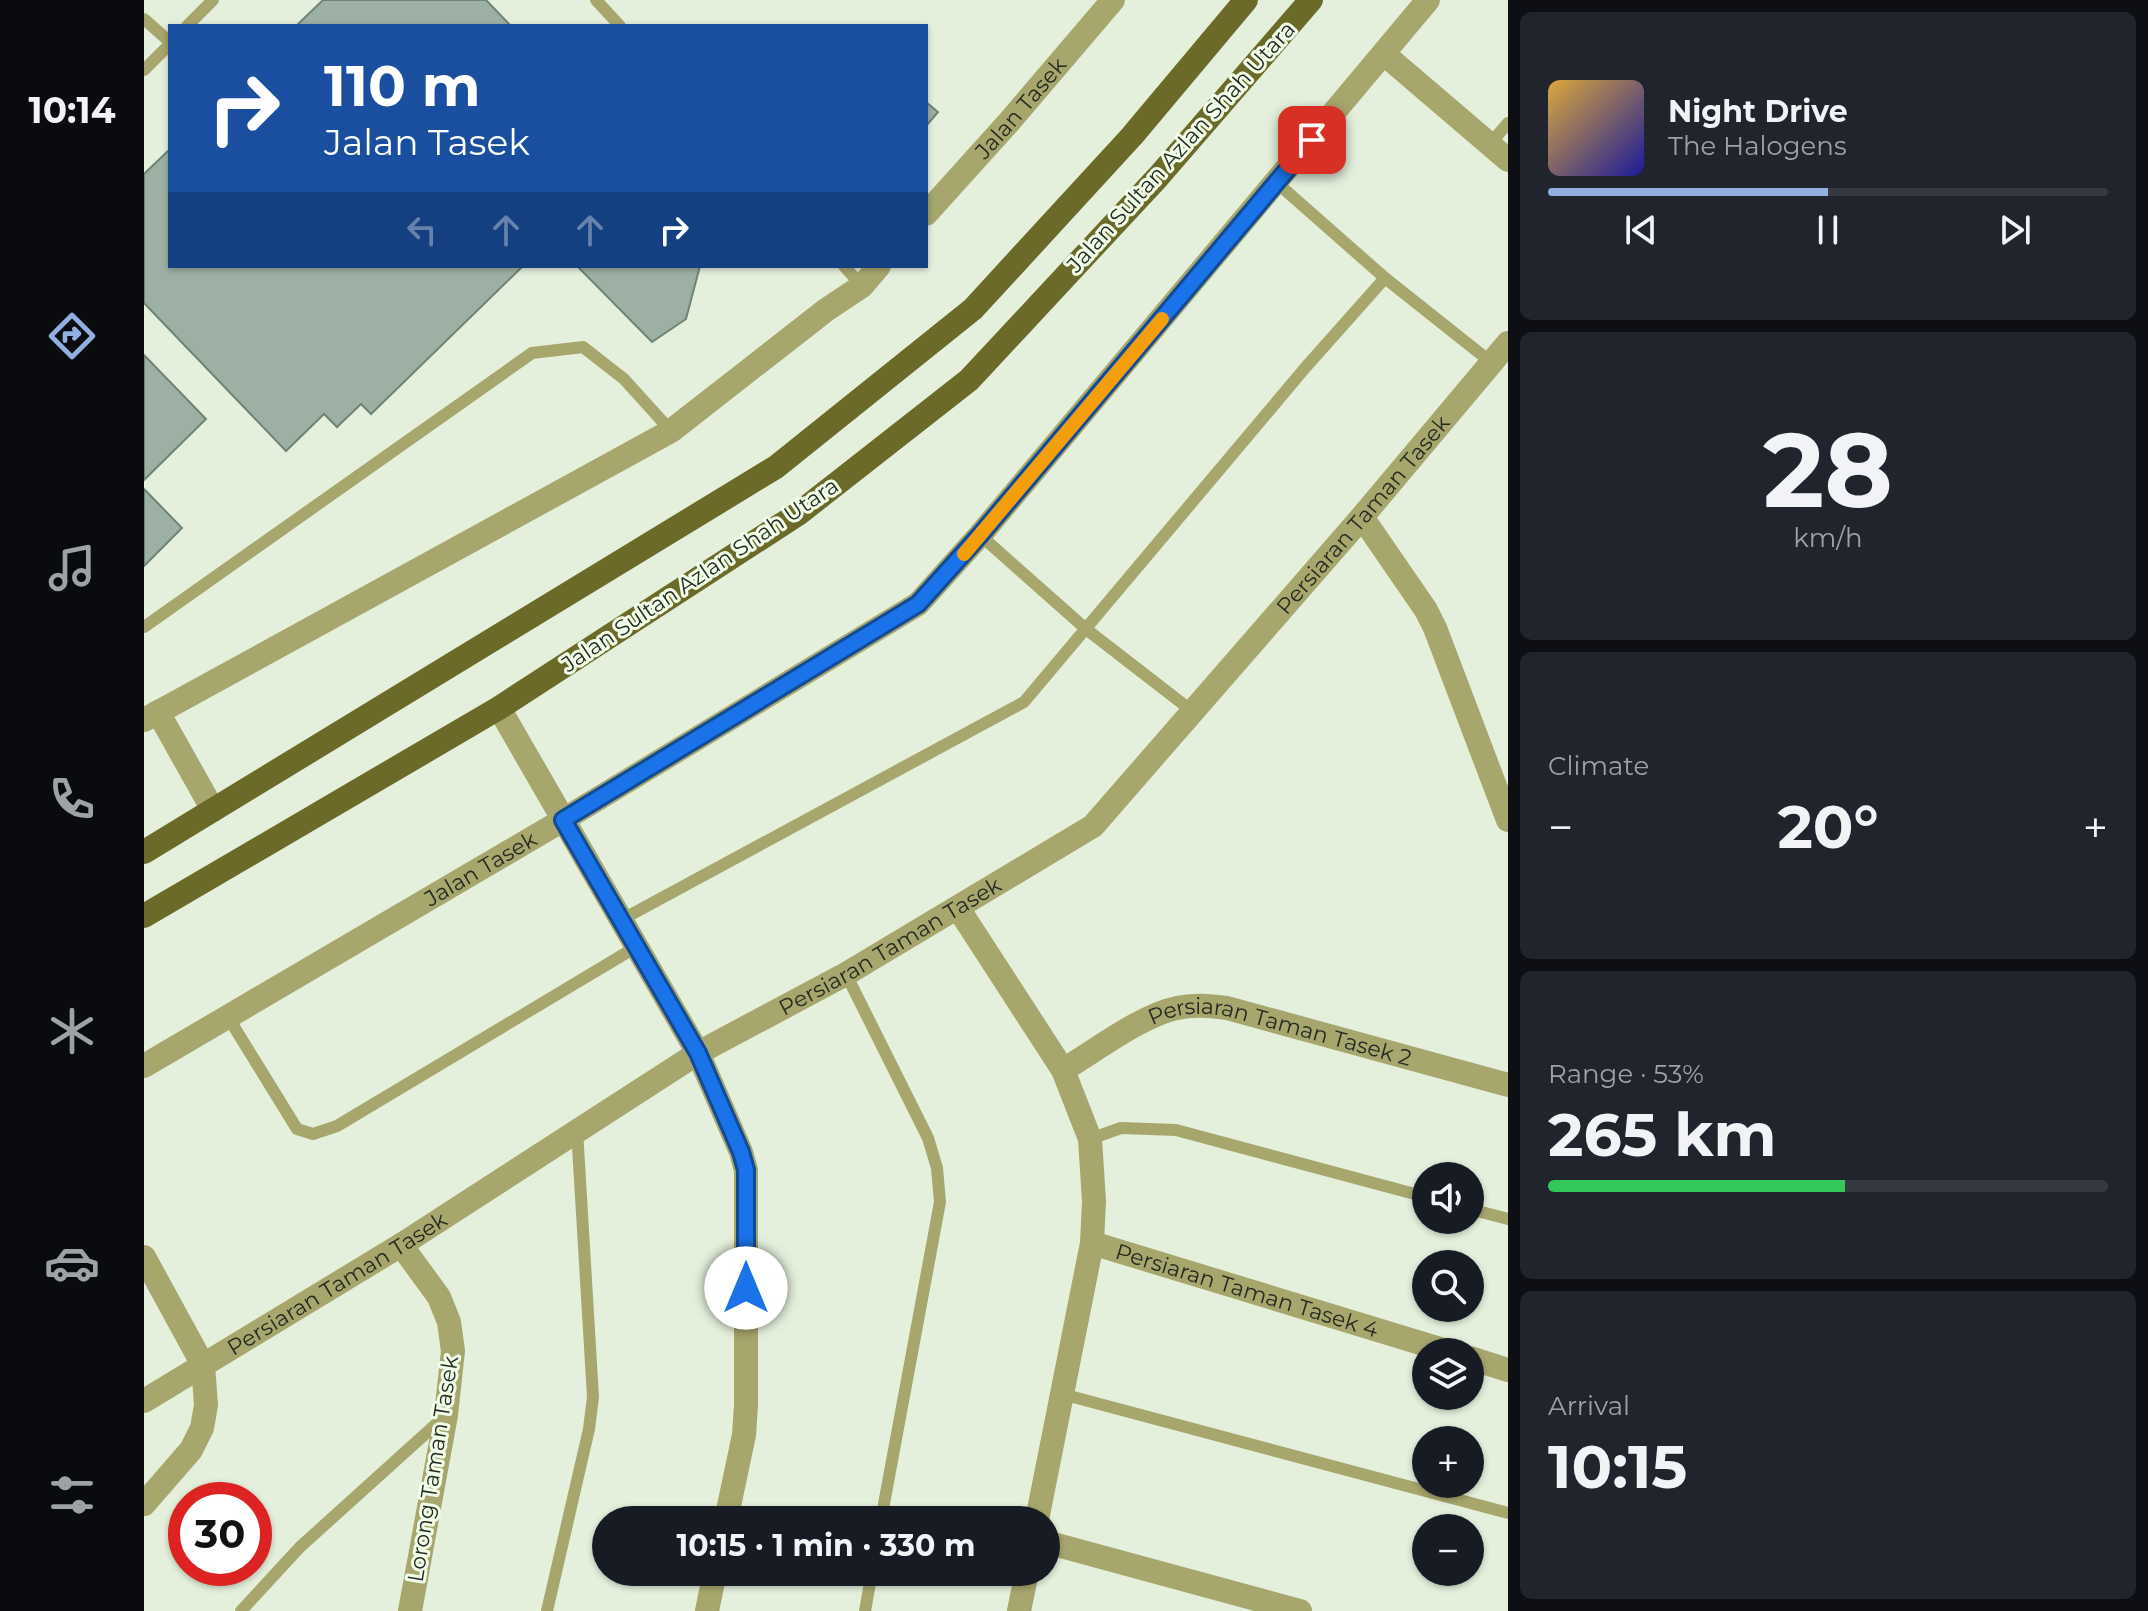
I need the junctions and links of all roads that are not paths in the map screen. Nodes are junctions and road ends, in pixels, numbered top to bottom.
1 (213, 0) edge
2 (596, 0) edge
3 (1113, 0) edge
4 (1246, 0) edge
5 (1311, 0) edge
6 (1428, 0) edge
7 (144, 19) edge
8 (189, 24) edge
9 (618, 24) edge
10 (168, 41) edge
11 (168, 45) edge
12 (1384, 54) junction
13 (144, 70) edge
14 (1508, 123) edge
15 (1499, 152) edge
16 (1276, 182) junction
17 (928, 212) edge
18 (846, 268) edge
19 (877, 268) edge
20 (1385, 278) junction
21 (862, 286) junction
22 (1508, 343) edge
23 (1492, 363) junction
24 (671, 431) junction
25 (1362, 517) junction
26 (980, 535) junction
27 (144, 627) edge
28 (1086, 629) junction
29 (499, 708) junction
30 (1192, 711) junction
31 (151, 716) edge
32 (213, 810) junction
33 (563, 820) junction
34 (1508, 820) edge
35 (144, 852) edge
36 (958, 908) junction
37 (144, 916) edge
38 (621, 920) junction
39 (636, 947) junction
40 (846, 974) junction
41 (228, 1017) junction
42 (698, 1053) junction
43 (144, 1066) edge
44 (1063, 1070) junction
45 (1508, 1085) edge
46 (577, 1130) junction
47 (1090, 1139) junction
48 (1412, 1193) edge
49 (1484, 1213) edge
50 (1508, 1219) edge
51 (1092, 1243) junction
52 (401, 1245) junction
53 (144, 1257) edge
54 (1412, 1340) edge
55 (1484, 1362) edge
56 (203, 1365) junction
57 (1508, 1370) edge
58 (1062, 1394) junction
59 (144, 1401) edge
60 (446, 1415) junction
61 (144, 1504) edge
62 (729, 1506) edge
63 (884, 1506) edge
64 (1040, 1506) edge
65 (1508, 1513) edge
66 (1060, 1546) edge
67 (712, 1586) edge
68 (869, 1586) edge
69 (1024, 1586) edge
70 (241, 1611) edge
71 (410, 1611) edge
72 (547, 1611) edge
73 (707, 1611) edge
74 (865, 1611) edge
75 (1019, 1611) edge
76 (1300, 1611) edge

1 - 8 lane
2 - 9 lane
3 - 17 street, Jalan Tasek
4 - 32 main road, Jalan Sultan Azlan Shah Utara
5 - 29 main road, Jalan Sultan Azlan Shah Utara
6 - 12 street, Jalan Tasek
7 - 10 lane
11 - 13 lane
12 - 15 street
12 - 16 street, Jalan Tasek
14 - 15 lane
16 - 20 lane
16 - 26 street, Jalan Tasek
18 - 21 lane
19 - 21 street
20 - 23 lane
20 - 28 lane
21 - 24 street
22 - 23 street, Persiaran Taman Tasek
23 - 25 street, Persiaran Taman Tasek
24 - 27 lane
24 - 31 street
25 - 30 street, Persiaran Taman Tasek
25 - 34 street
26 - 28 lane
26 - 33 street, Jalan Tasek
28 - 30 lane
28 - 38 lane
29 - 33 street
29 - 37 main road, Jalan Sultan Azlan Shah Utara
30 - 36 street, Persiaran Taman Tasek
31 - 32 street
32 - 35 main road, Jalan Sultan Azlan Shah Utara
33 - 38 street
33 - 41 street, Jalan Tasek
36 - 40 street, Persiaran Taman Tasek
36 - 44 street
38 - 39 street
39 - 41 lane
39 - 42 street
40 - 42 street, Persiaran Taman Tasek
40 - 63 lane
41 - 43 street, Jalan Tasek
42 - 46 street, Persiaran Taman Tasek
42 - 62 street
44 - 45 street, Persiaran Taman Tasek 2
44 - 47 street
46 - 52 street, Persiaran Taman Tasek
46 - 72 lane
47 - 48 lane
47 - 51 street
49 - 50 lane
51 - 54 street, Persiaran Taman Tasek 4
51 - 58 street
52 - 56 street, Persiaran Taman Tasek
52 - 60 street, Lorong Taman Tasek
53 - 56 street
55 - 57 street
56 - 59 street, Persiaran Taman Tasek
56 - 61 street
58 - 64 street
58 - 65 lane
60 - 70 lane
60 - 71 street, Lorong Taman Tasek
66 - 76 street
67 - 73 street
68 - 74 lane
69 - 75 street

